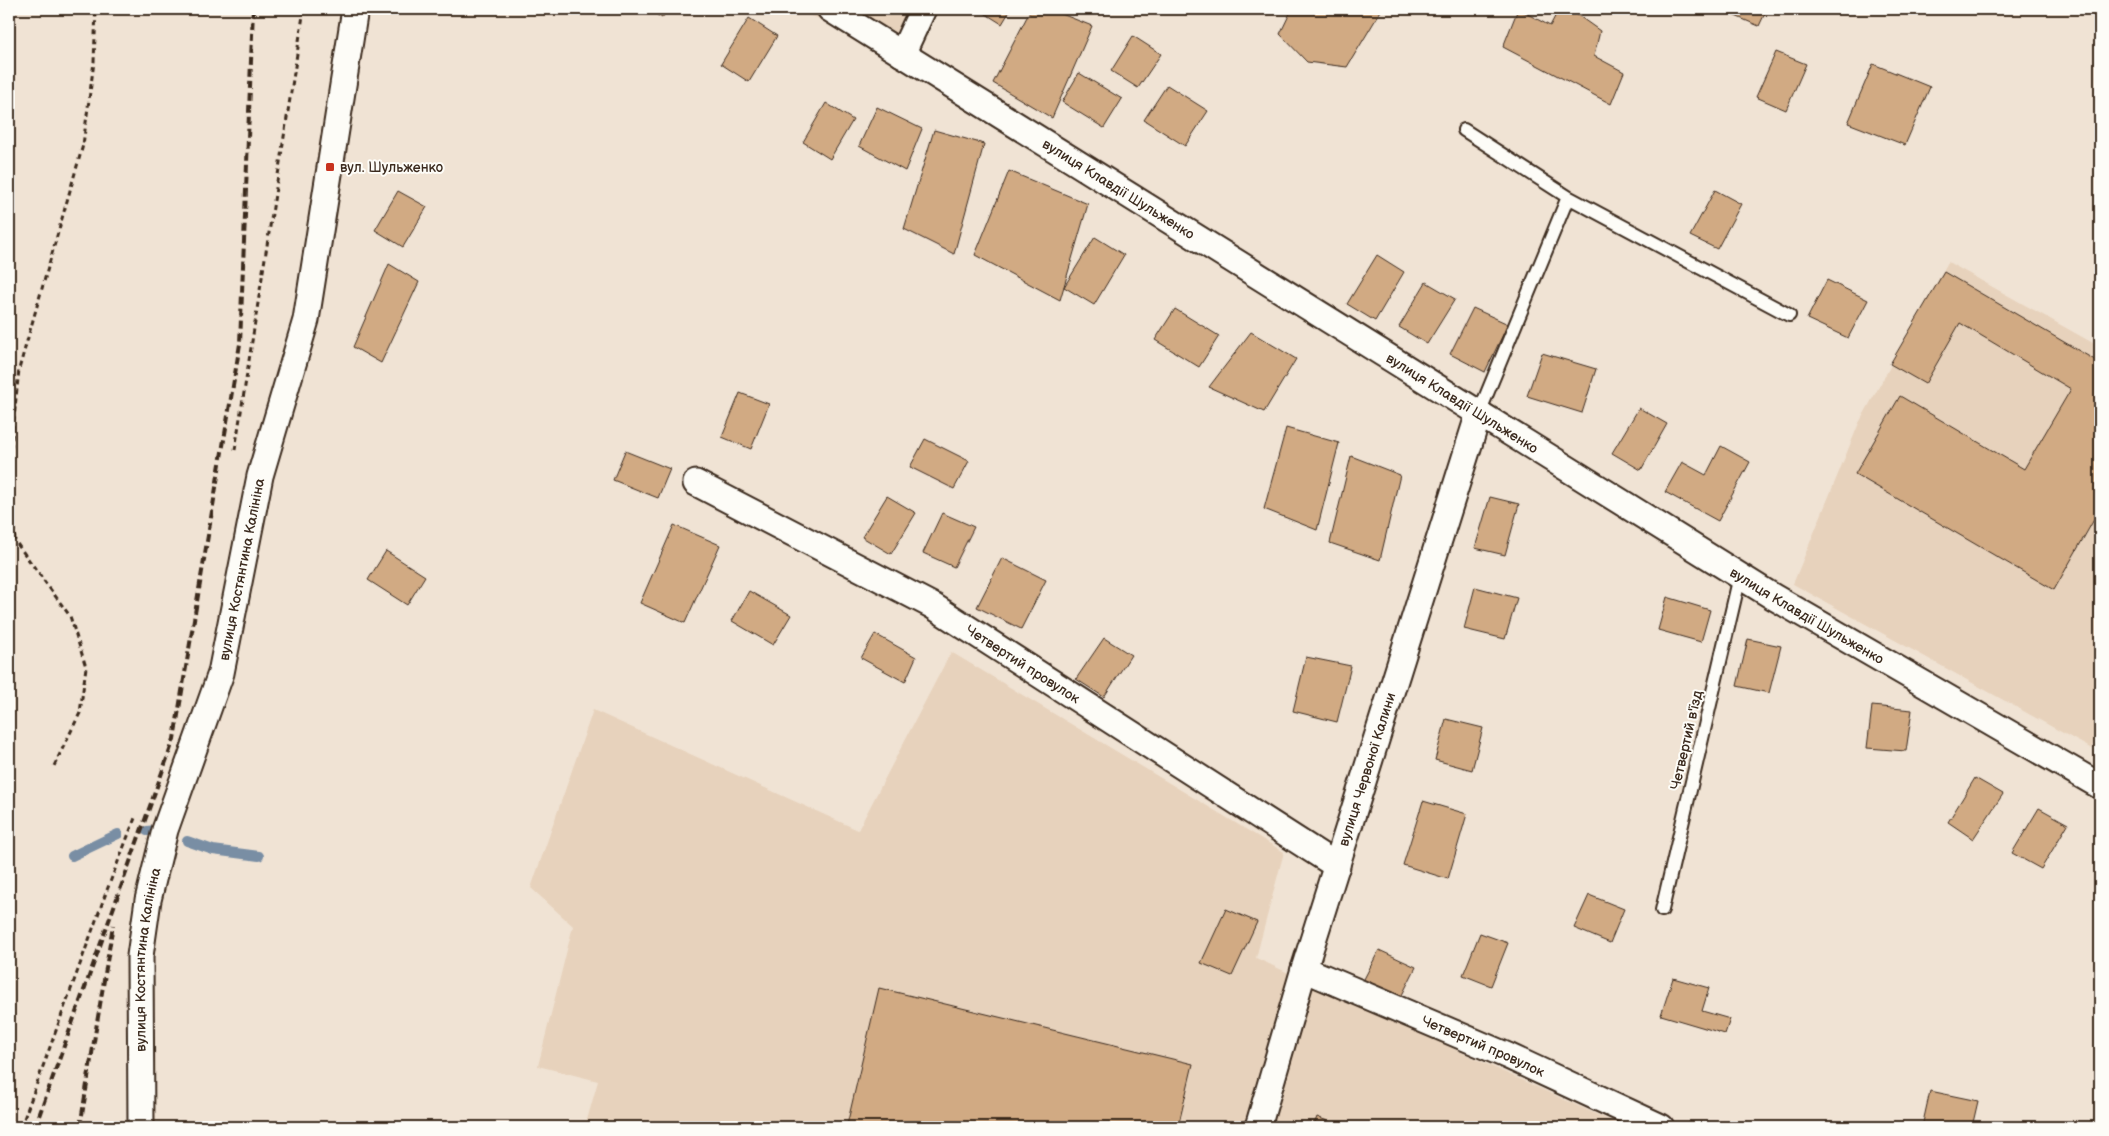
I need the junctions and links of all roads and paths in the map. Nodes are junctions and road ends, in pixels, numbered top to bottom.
1 (96, 9) edge
2 (304, 9) edge
3 (355, 9) edge
4 (830, 9) edge
5 (923, 9) edge
6 (902, 54) junction
7 (1464, 130) dead end
8 (1568, 197) junction
9 (1789, 314) dead end
10 (1479, 413) junction
11 (234, 456) dead end
12 (9, 466) edge
13 (9, 482) edge
14 (696, 483) dead end
15 (1740, 576) junction
16 (53, 768) dead end
17 (2100, 786) edge
18 (138, 811) dead end
19 (1337, 866) junction
20 (1662, 910) dead end
21 (1304, 969) junction
22 (21, 1127) edge
23 (141, 1127) edge
24 (1258, 1127) edge
25 (1661, 1127) edge

1 - 12 path
2 - 11 path
3 - 23 street, вулиця Костянтина Калініна
4 - 6 street, вулиця Клавдії Шульженко
5 - 6 street
6 - 10 street, вулиця Клавдії Шульженко
7 - 8 lane
8 - 9 lane
8 - 10 lane
10 - 15 street, вулиця Клавдії Шульженко
10 - 19 street, вулиця Червоної Калини
13 - 16 path
14 - 19 street, Четвертий провулок
15 - 17 street, вулиця Клавдії Шульженко
15 - 20 lane, Четвертий в'їзд
18 - 22 path
19 - 21 street, вулиця Червоної Калини
21 - 24 street, вулиця Червоної Калини
21 - 25 street, Четвертий провулок

